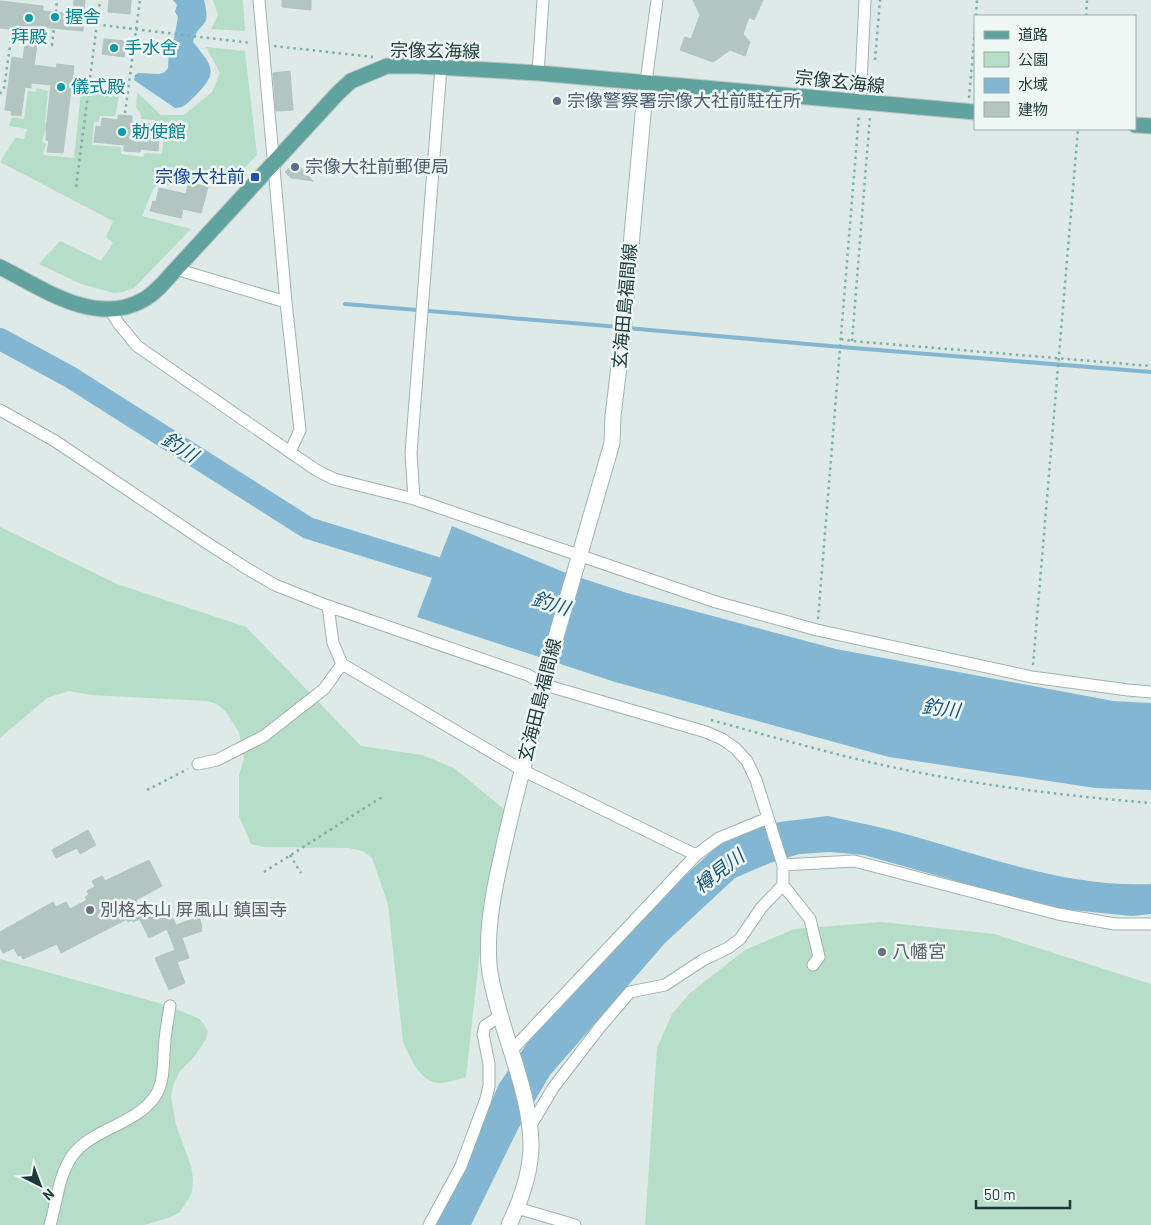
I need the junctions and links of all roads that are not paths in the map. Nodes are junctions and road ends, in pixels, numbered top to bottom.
1 (259, 0) edge
2 (543, 0) edge
3 (656, 0) edge
4 (866, 0) edge
5 (441, 67) junction
6 (538, 73) junction
7 (646, 82) junction
8 (866, 103) junction
9 (972, 112) edge
10 (1136, 125) edge
11 (1151, 126) edge
12 (274, 162) junction
13 (0, 267) edge
14 (176, 269) junction
15 (286, 302) junction
16 (110, 310) junction
17 (0, 410) edge
18 (290, 452) junction
19 (414, 499) junction
20 (577, 562) junction
21 (328, 606) junction
22 (342, 664) junction
23 (545, 685) junction
24 (1151, 692) edge
25 (198, 764) road end
26 (522, 770) junction
27 (769, 822) junction
28 (696, 855) junction
29 (783, 865) junction
30 (783, 885) junction
31 (1151, 924) edge
32 (812, 965) dead end
33 (170, 1006) dead end
34 (500, 1016) junction
35 (512, 1055) junction
36 (529, 1121) junction
37 (518, 1208) junction
38 (50, 1225) edge
39 (429, 1225) edge
40 (509, 1225) edge
41 (575, 1225) edge

1 - 12 street
2 - 6 street
3 - 7 street
4 - 8 street
5 - 6 main road, 宗像玄海線
5 - 12 main road, 宗像玄海線
5 - 19 street
6 - 7 main road, 宗像玄海線
7 - 8 main road, 宗像玄海線
7 - 20 main road, 玄海田島福間線
8 - 9 main road, 宗像玄海線
10 - 11 main road
12 - 14 main road, 宗像玄海線
12 - 15 street
13 - 16 main road, 宗像玄海線
14 - 15 street
14 - 16 main road, 宗像玄海線
15 - 18 street
16 - 18 street
17 - 21 street
18 - 19 street
19 - 20 street
20 - 23 main road, 玄海田島福間線
20 - 24 street
21 - 22 street
21 - 23 street
22 - 25 street
22 - 26 street
23 - 26 main road, 玄海田島福間線
23 - 27 street
26 - 28 street
26 - 34 main road, 玄海田島福間線
27 - 28 street
27 - 29 street
28 - 35 street
29 - 30 street
29 - 31 street
30 - 32 street
30 - 36 street
33 - 38 street
34 - 35 main road, 玄海田島福間線
34 - 39 street
35 - 36 main road, 玄海田島福間線
36 - 37 main road, 玄海田島福間線
37 - 40 main road, 玄海田島福間線
37 - 41 street

